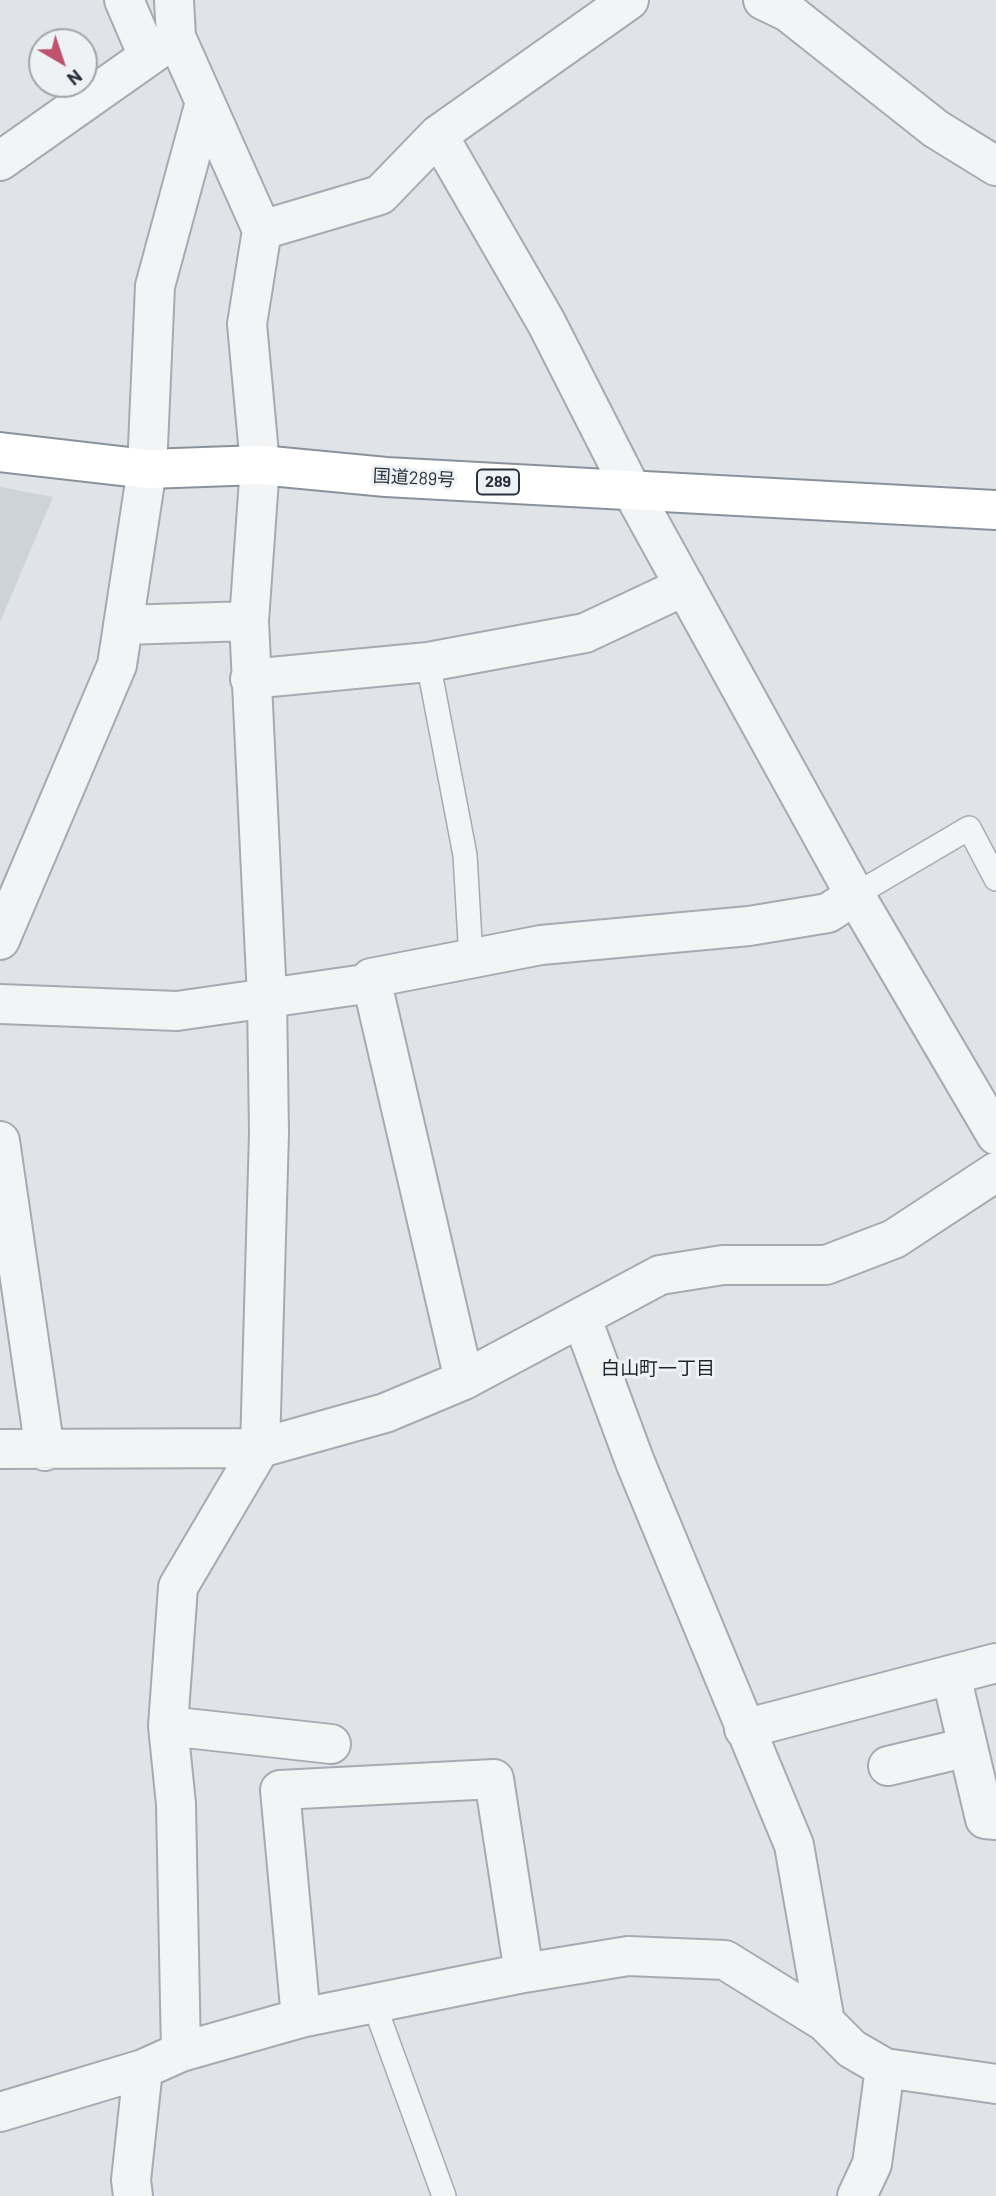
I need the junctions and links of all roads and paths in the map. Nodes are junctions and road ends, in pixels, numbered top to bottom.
1 (124, 0) edge
2 (174, 0) edge
3 (629, 0) edge
4 (763, 0) edge
5 (162, 47) junction
6 (205, 102) junction
7 (438, 135) junction
8 (0, 161) edge
9 (996, 166) edge
10 (262, 230) junction
11 (0, 452) edge
12 (260, 465) junction
13 (147, 469) junction
14 (631, 489) junction
15 (996, 510) edge
16 (685, 586) junction
17 (249, 621) junction
18 (123, 625) junction
19 (428, 662) junction
20 (250, 679) junction
21 (996, 878) edge
22 (855, 895) junction
23 (0, 940) edge
24 (471, 959) junction
25 (372, 983) junction
26 (267, 998) junction
27 (0, 1004) edge
28 (996, 1135) edge
29 (0, 1140) edge
30 (996, 1172) edge
31 (582, 1319) junction
32 (464, 1380) junction
33 (260, 1448) junction
34 (0, 1449) edge
35 (45, 1451) junction
36 (996, 1663) edge
37 (951, 1675) junction
38 (168, 1726) junction
39 (744, 1729) junction
40 (331, 1744) dead end
41 (968, 1747) junction
42 (888, 1766) dead end
43 (996, 1821) edge
44 (524, 1973) junction
45 (374, 2004) junction
46 (301, 2018) junction
47 (825, 2022) junction
48 (181, 2052) junction
49 (885, 2068) junction
50 (143, 2069) junction
51 (996, 2084) edge
52 (0, 2112) edge
53 (133, 2196) edge
54 (444, 2196) edge
55 (857, 2196) edge

1 - 5 street
2 - 5 street
3 - 7 street
4 - 9 street
5 - 6 street
5 - 8 street
6 - 10 street
6 - 13 street
7 - 10 street
7 - 14 street
10 - 12 street
11 - 13 highway, 国道289号 / 289
12 - 13 highway, 国道289号 / 289
12 - 14 highway, 国道289号 / 289
12 - 17 street
13 - 18 street
14 - 15 highway, 国道289号 / 289
14 - 16 street
16 - 19 street
16 - 22 street
17 - 18 street
17 - 20 street
18 - 23 street
19 - 20 street
19 - 24 lane
20 - 26 street
21 - 22 lane
22 - 24 street
22 - 28 street
24 - 25 street
25 - 26 street
25 - 32 street
26 - 27 street
26 - 33 street
29 - 35 street
30 - 31 street
31 - 32 street
31 - 39 street
32 - 33 street
33 - 35 street
33 - 38 street
34 - 35 street
36 - 37 street
37 - 39 street
37 - 41 street
38 - 40 street
38 - 48 street
39 - 47 street
41 - 42 street
41 - 43 street
44 - 45 street
44 - 46 street
44 - 47 street
45 - 46 street
45 - 54 lane
46 - 48 street
47 - 49 street
48 - 50 street
49 - 51 street
49 - 55 street
50 - 52 street
50 - 53 street

